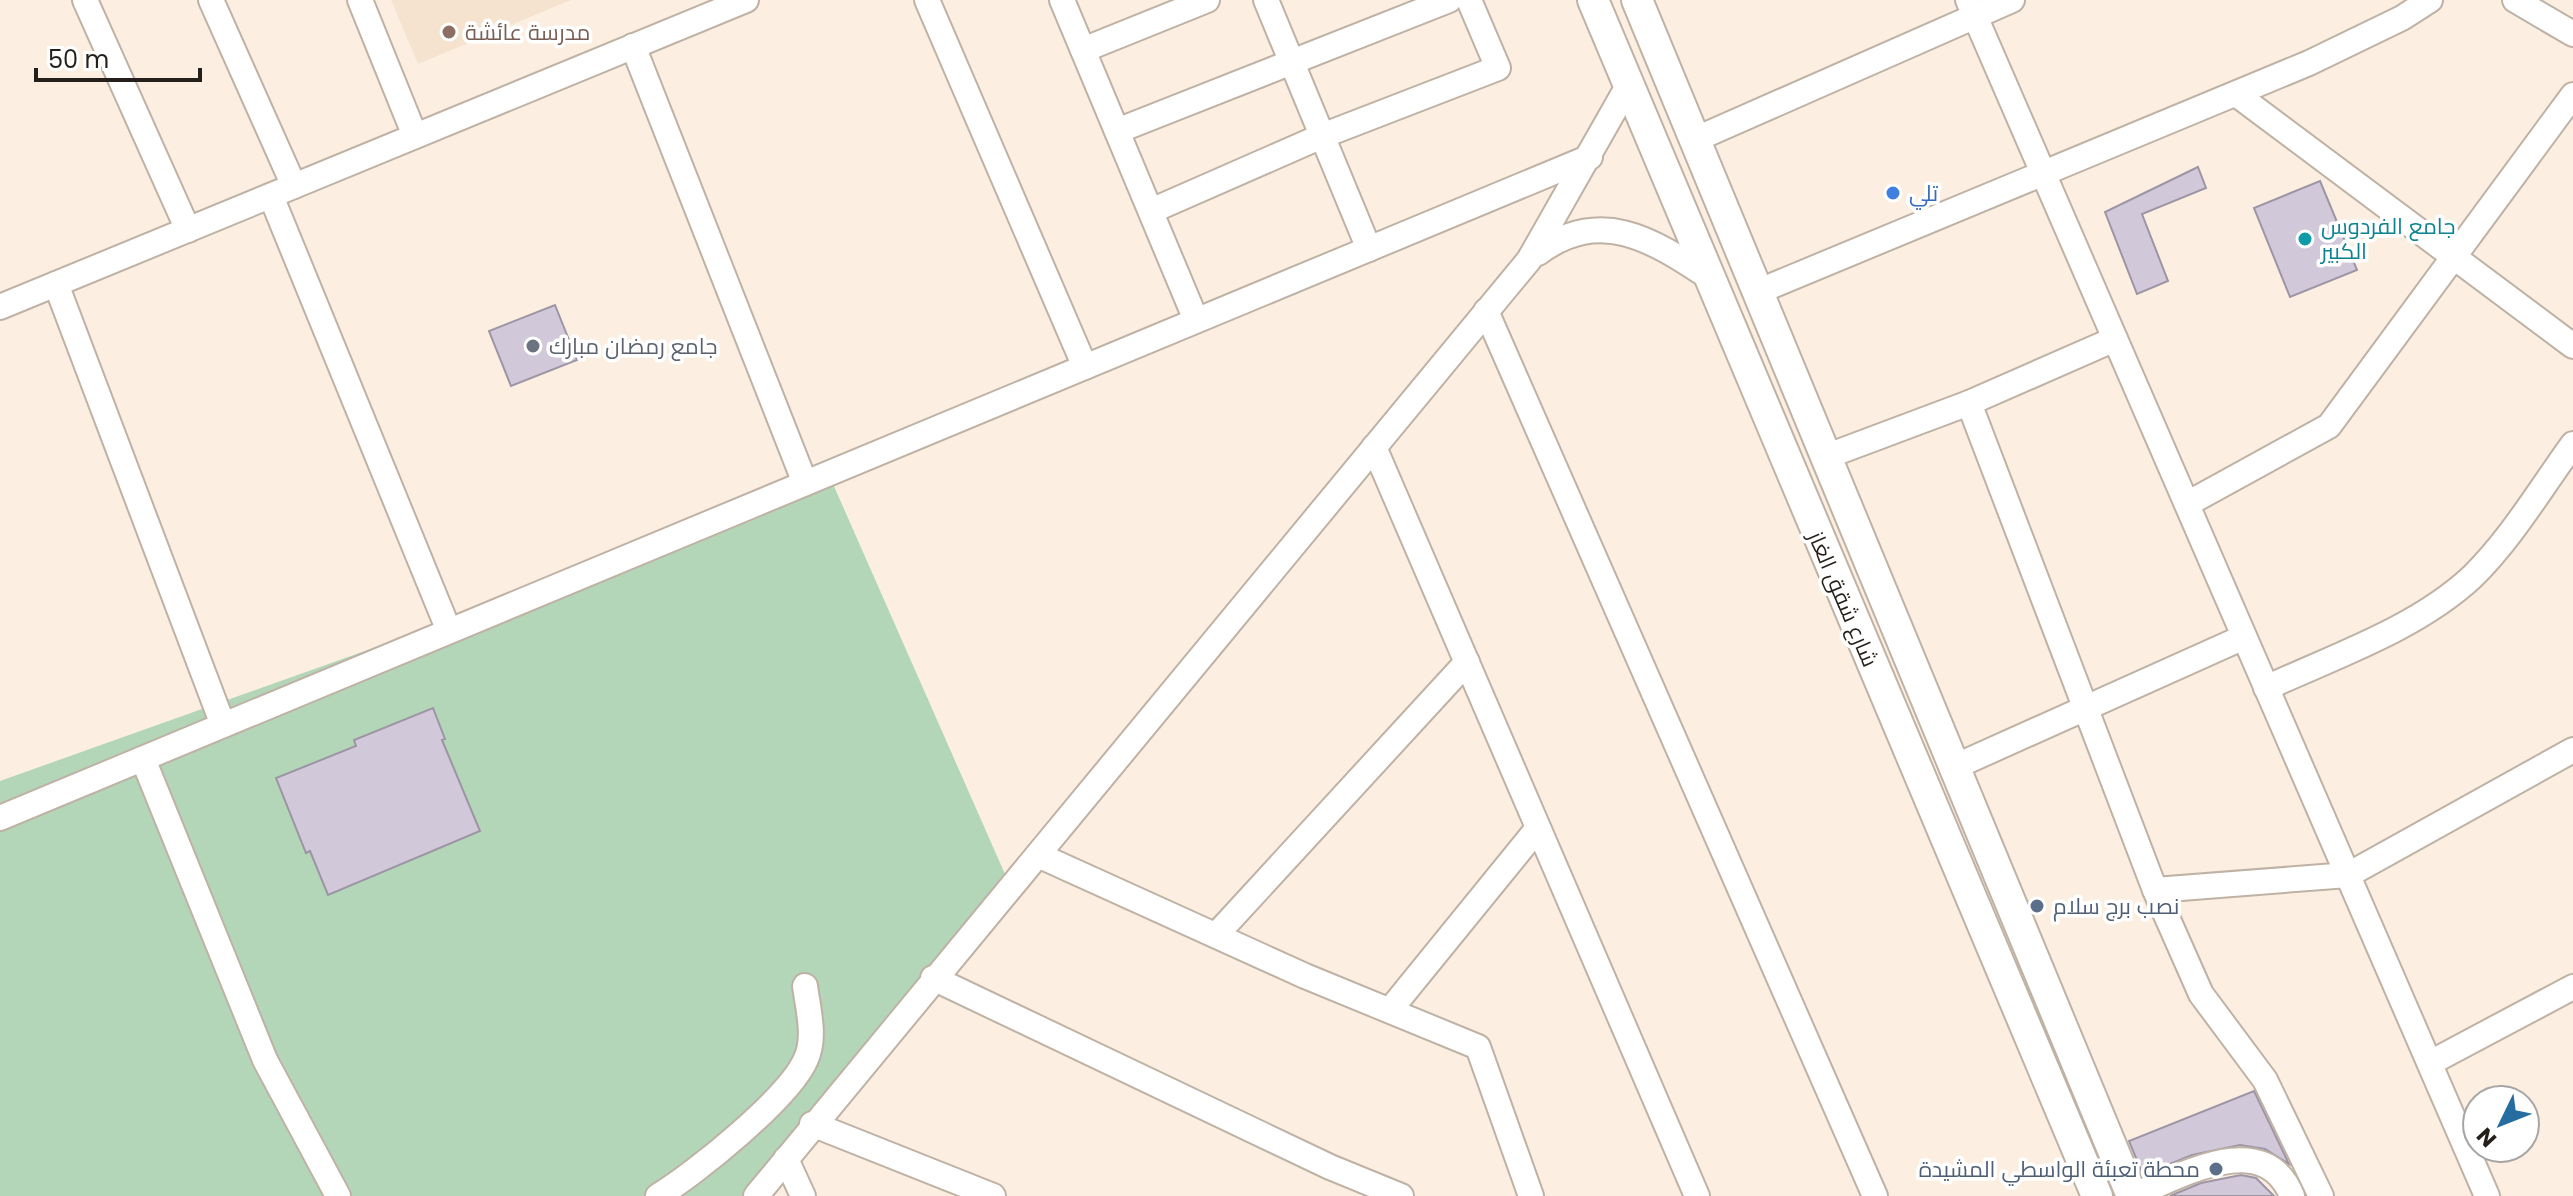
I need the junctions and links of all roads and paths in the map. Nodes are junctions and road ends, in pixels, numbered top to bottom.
1 (85, 0) edge
2 (211, 0) edge
3 (360, 0) edge
4 (746, 0) edge
5 (927, 0) edge
6 (1062, 0) edge
7 (1207, 0) edge
8 (1266, 0) edge
9 (1449, 0) edge
10 (1469, 0) edge
11 (1593, 0) edge
12 (1637, 0) edge
13 (2012, 0) edge
14 (2430, 0) edge
15 (2515, 0) edge
16 (1972, 9) edge
17 (2407, 9) edge
18 (2573, 34) edge
19 (633, 46) junction
20 (1083, 50) junction
21 (1291, 62) junction
22 (1628, 86) junction
23 (2236, 94) junction
24 (2568, 111) edge
25 (1117, 131) junction
26 (415, 136) junction
27 (1322, 136) junction
28 (1694, 140) junction
29 (1590, 157) junction
30 (2044, 174) junction
31 (282, 191) junction
32 (1151, 211) junction
33 (188, 230) junction
34 (1369, 249) junction
35 (2452, 256) junction
36 (1529, 260) junction
37 (1707, 276) junction
38 (56, 284) junction
39 (1757, 292) junction
40 (0, 307) edge
41 (1486, 311) junction
42 (1196, 320) junction
43 (2115, 339) junction
44 (2573, 346) edge
45 (1085, 367) junction
46 (1969, 403) junction
47 (2573, 444) edge
48 (1374, 447) junction
49 (1825, 457) junction
50 (2565, 472) edge
51 (805, 483) junction
52 (2187, 504) junction
53 (1870, 568) junction
54 (1836, 582) junction
55 (449, 631) junction
56 (2244, 637) junction
57 (1467, 662) junction
58 (2266, 688) junction
59 (2088, 708) junction
60 (223, 725) junction
61 (2573, 750) edge
62 (143, 759) junction
63 (1952, 768) junction
64 (0, 818) edge
65 (1538, 828) junction
66 (1038, 855) junction
67 (2348, 875) junction
68 (2155, 890) junction
69 (1217, 934) junction
70 (933, 978) junction
71 (805, 986) dead end
72 (2573, 987) edge
73 (1390, 1010) junction
74 (2430, 1063) junction
75 (812, 1124) junction
76 (786, 1159) junction
77 (991, 1195) edge
78 (338, 1196) edge
79 (658, 1196) edge
80 (756, 1196) edge
81 (803, 1196) edge
82 (1401, 1196) edge
83 (1531, 1196) edge
84 (1697, 1196) edge
85 (1875, 1196) edge
86 (2097, 1196) edge
87 (2132, 1196) edge
88 (2292, 1196) edge
89 (2321, 1196) edge
90 (2487, 1196) edge

1 - 33 street
2 - 31 street
3 - 26 street
4 - 19 street
5 - 45 street
6 - 20 street
7 - 20 street
8 - 21 street
9 - 21 street
10 - 27 street
11 - 22 main road, شارع شقق الغاز
12 - 28 main road, شارع شقق الغاز
13 - 16 street
14 - 17 street
15 - 18 street
16 - 28 street
16 - 30 street
17 - 23 street
19 - 26 street
19 - 51 street
20 - 25 street
21 - 25 street
21 - 27 street
22 - 29 street
22 - 37 main road, شارع شقق الغاز
23 - 30 street
23 - 35 street
24 - 35 street
25 - 32 street
26 - 31 street
27 - 32 street
27 - 34 street
28 - 39 main road, شارع شقق الغاز
29 - 34 street
29 - 36 street
30 - 39 street
30 - 43 street
31 - 33 street
31 - 55 street
32 - 42 street
33 - 38 street
34 - 42 street
35 - 44 street
35 - 52 street
36 - 37 street
36 - 41 street
37 - 54 main road, شارع شقق الغاز
38 - 40 street
38 - 60 street
39 - 49 main road, شارع شقق الغاز
41 - 48 street
41 - 85 street
42 - 45 street
43 - 46 street
43 - 52 street
45 - 51 street
46 - 49 street
46 - 59 street
47 - 50 street
48 - 57 street
48 - 66 street
49 - 53 main road, شارع شقق الغاز
50 - 58 street
51 - 55 street
52 - 56 street
53 - 54 main road
53 - 63 main road, شارع شقق الغاز
54 - 86 main road, شارع شقق الغاز
55 - 60 street
56 - 58 street
56 - 59 street
57 - 65 street
57 - 69 street
58 - 67 street
59 - 63 street
59 - 68 street
60 - 62 street
61 - 67 street
62 - 64 street
62 - 78 street
63 - 87 main road, شارع شقق الغاز
65 - 73 street
65 - 84 street
66 - 69 street
66 - 70 street
67 - 68 street
67 - 74 street
68 - 89 street
69 - 73 street
70 - 75 street
70 - 82 street
71 - 79 street
72 - 74 street
73 - 83 street
74 - 90 street
75 - 76 street
75 - 77 street
76 - 80 street
76 - 81 street
87 - 88 street

